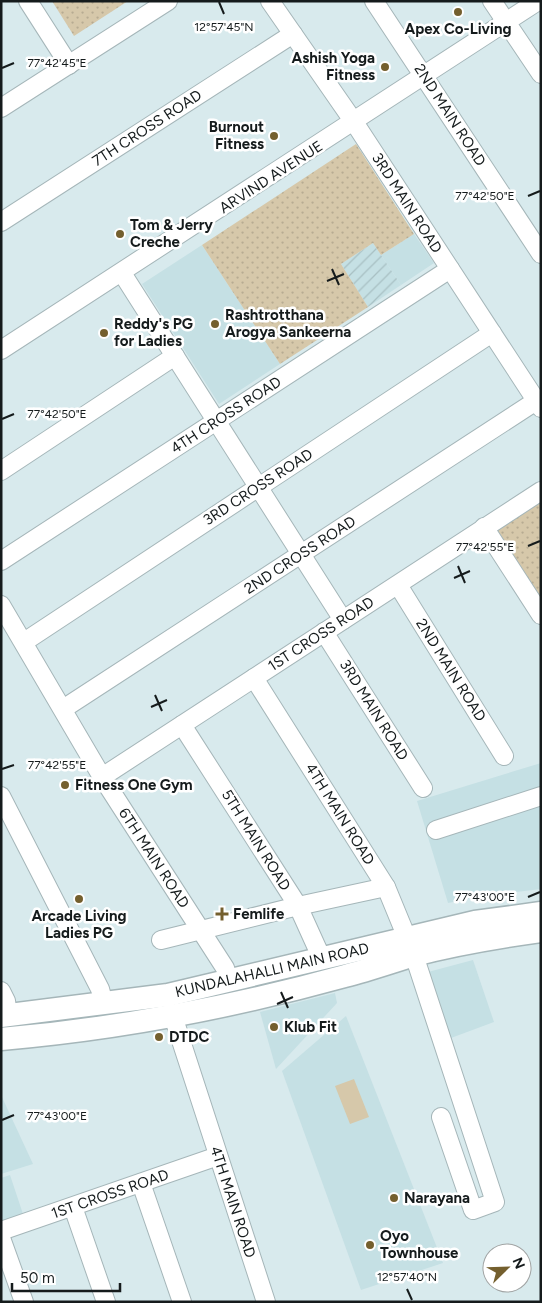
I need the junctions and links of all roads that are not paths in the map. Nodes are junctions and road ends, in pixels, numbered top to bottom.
1 (28, 1) edge
2 (168, 1) edge
3 (270, 1) edge
4 (374, 1) edge
5 (492, 1) edge
6 (538, 1) edge
7 (507, 22) junction
8 (293, 34) junction
9 (69, 65) junction
10 (541, 74) edge
11 (425, 76) junction
12 (1, 108) edge
13 (354, 122) junction
14 (1, 222) edge
15 (541, 254) edge
16 (450, 269) junction
17 (122, 273) junction
18 (492, 333) junction
19 (1, 350) edge
20 (175, 356) junction
21 (538, 404) edge
22 (216, 421) junction
23 (1, 471) edge
24 (257, 487) junction
25 (541, 491) edge
26 (484, 527) junction
27 (300, 555) junction
28 (1, 561) edge
29 (398, 584) junction
30 (1, 605) edge
31 (541, 615) edge
32 (343, 620) junction
33 (324, 632) junction
34 (24, 642) junction
35 (254, 678) junction
36 (63, 709) junction
37 (182, 725) junction
38 (504, 756) dead end
39 (102, 777) junction
40 (423, 788) dead end
41 (1, 796) edge
42 (541, 796) edge
43 (436, 830) dead end
44 (386, 887) junction
45 (298, 906) junction
46 (541, 913) edge
47 (200, 930) junction
48 (541, 931) edge
49 (161, 940) dead end
50 (411, 947) junction
51 (322, 959) junction
52 (229, 982) junction
53 (1, 991) edge
54 (104, 1004) junction
55 (5, 1015) edge
56 (173, 1016) junction
57 (1, 1039) edge
58 (441, 1117) dead end
59 (218, 1156) junction
60 (141, 1183) junction
61 (73, 1207) junction
62 (1, 1231) edge
63 (1, 1238) edge
64 (24, 1302) edge
65 (106, 1302) edge
66 (182, 1302) edge
67 (266, 1302) edge

1 - 9 street
2 - 9 street
3 - 8 street, 3RD MAIN ROAD
4 - 11 street, 2ND MAIN ROAD
5 - 7 street
6 - 7 street, ARVIND AVENUE
7 - 10 street
7 - 11 street, ARVIND AVENUE
8 - 13 street, 3RD MAIN ROAD
8 - 14 street, 7TH CROSS ROAD
9 - 12 street
11 - 13 street, ARVIND AVENUE
11 - 15 street, 2ND MAIN ROAD
13 - 16 street, 3RD MAIN ROAD
13 - 17 street, ARVIND AVENUE
16 - 18 street, 3RD MAIN ROAD
16 - 22 street, 4TH CROSS ROAD
17 - 19 street, ARVIND AVENUE
17 - 20 street
18 - 21 street, 3RD MAIN ROAD
18 - 24 street, 3RD CROSS ROAD
20 - 22 street
20 - 23 street
21 - 27 street, 2ND CROSS ROAD
22 - 24 street
22 - 28 street, 4TH CROSS ROAD
24 - 27 street
24 - 34 street, 3RD CROSS ROAD
25 - 26 street, 1ST CROSS ROAD
26 - 29 street, 1ST CROSS ROAD
26 - 31 street
27 - 32 street
27 - 36 street, 2ND CROSS ROAD
29 - 32 street, 1ST CROSS ROAD
29 - 38 street, 2ND MAIN ROAD
30 - 34 street, 6TH MAIN ROAD
32 - 33 street, 1ST CROSS ROAD
33 - 35 street, 1ST CROSS ROAD
33 - 40 street, 3RD MAIN ROAD
34 - 36 street, 6TH MAIN ROAD
35 - 37 street, 1ST CROSS ROAD
35 - 44 street, 4TH MAIN ROAD
36 - 39 street, 6TH MAIN ROAD
37 - 39 street, 1ST CROSS ROAD
37 - 45 street, 5TH MAIN ROAD
39 - 47 street, 6TH MAIN ROAD
41 - 54 street
42 - 43 street
44 - 45 street
44 - 50 street, 4TH MAIN ROAD
45 - 47 street
45 - 51 street, 5TH MAIN ROAD
46 - 50 main road, KUNDALAHALLI MAIN ROAD
47 - 49 street
47 - 52 street, 6TH MAIN ROAD
48 - 50 main road, KUNDALAHALLI MAIN ROAD
50 - 51 main road, KUNDALAHALLI MAIN ROAD
50 - 56 main road, KUNDALAHALLI MAIN ROAD
50 - 58 street, 4TH MAIN ROAD
51 - 52 main road, KUNDALAHALLI MAIN ROAD
52 - 54 main road, KUNDALAHALLI MAIN ROAD
53 - 55 street
54 - 55 main road, KUNDALAHALLI MAIN ROAD
56 - 57 main road, KUNDALAHALLI MAIN ROAD
56 - 59 street, 4TH MAIN ROAD
59 - 60 street, 1ST CROSS ROAD
59 - 67 street, 4TH MAIN ROAD
60 - 61 street, 1ST CROSS ROAD
60 - 66 street
61 - 62 street, 1ST CROSS ROAD
61 - 65 street
63 - 64 street

